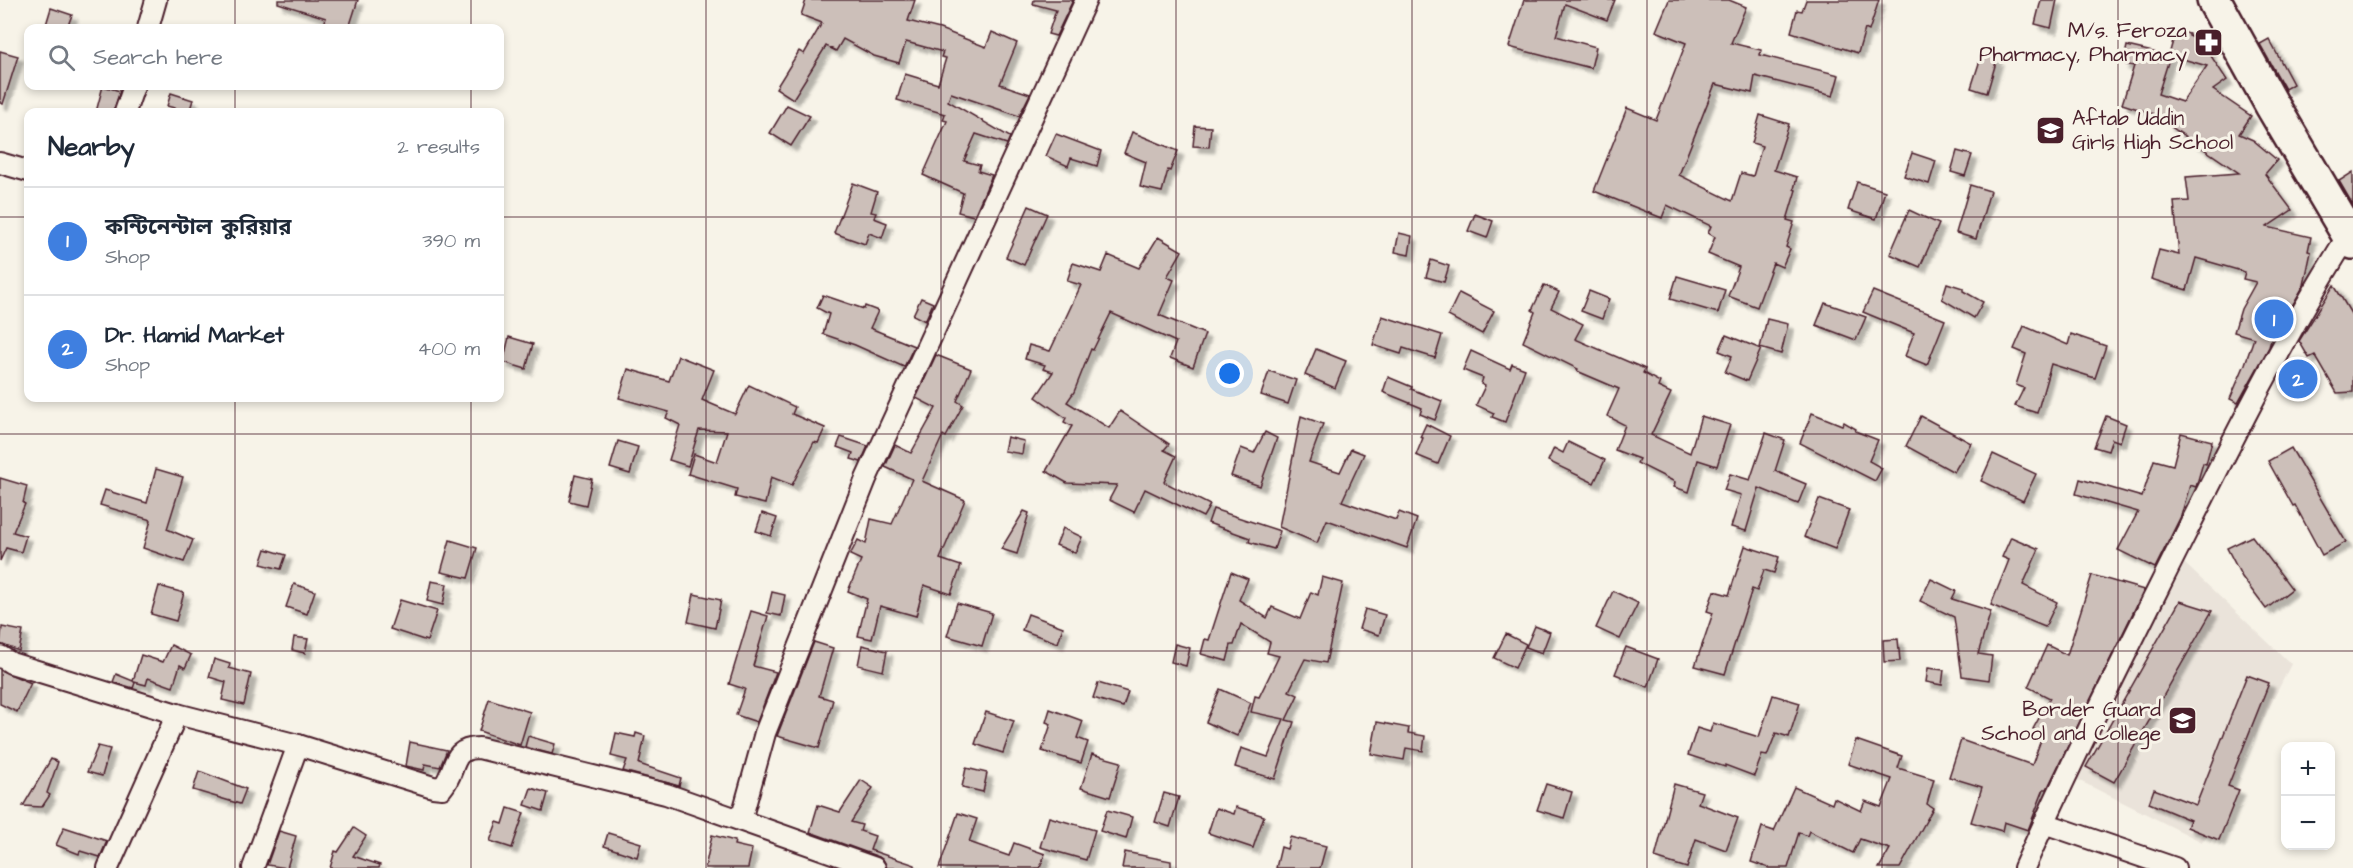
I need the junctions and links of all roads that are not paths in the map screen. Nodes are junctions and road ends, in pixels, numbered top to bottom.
1 (156, 0) edge
2 (1086, 0) edge
3 (2214, 0) edge
4 (149, 24) edge
5 (133, 90) edge
6 (126, 108) edge
7 (0, 163) edge
8 (24, 170) edge
9 (2351, 238) edge
10 (0, 657) edge
11 (177, 714) junction
12 (298, 745) junction
13 (741, 820) junction
14 (2044, 824) junction
15 (108, 868) edge
16 (253, 868) edge
17 (875, 868) edge
18 (2024, 868) edge
19 (2175, 868) edge

1 - 4 street
2 - 13 street
3 - 9 highway
5 - 6 street
7 - 8 street
9 - 14 street
10 - 11 street
11 - 12 street
11 - 15 street
12 - 13 street
12 - 16 street
13 - 17 street
14 - 18 street
14 - 19 street

